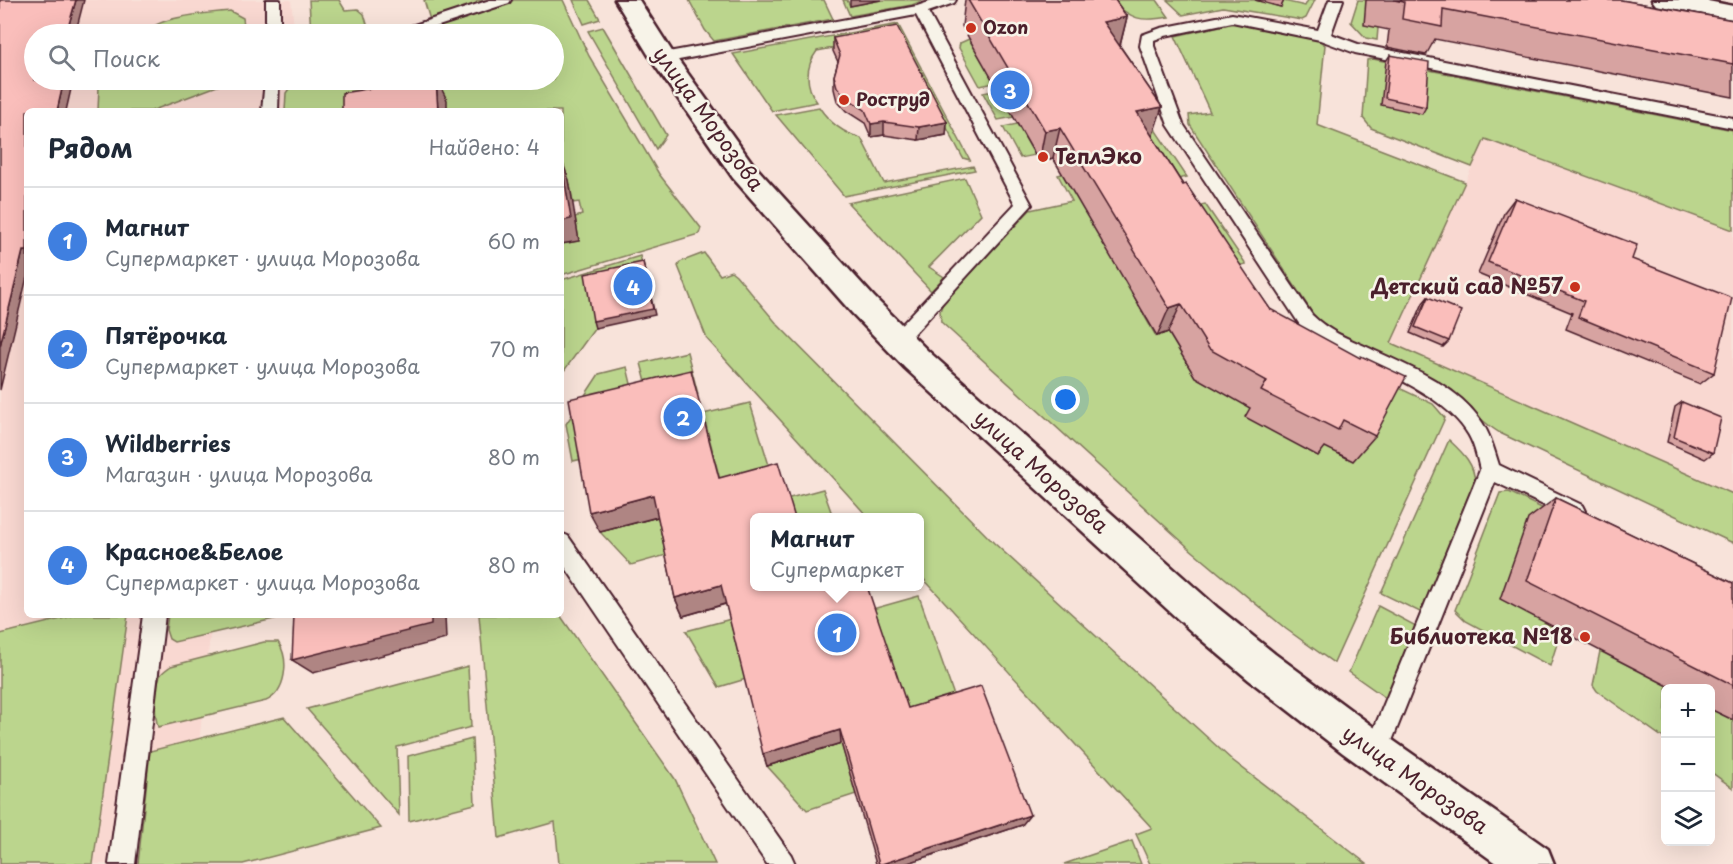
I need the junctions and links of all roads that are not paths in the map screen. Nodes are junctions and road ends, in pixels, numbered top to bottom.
1 (273, 0) edge
2 (504, 0) edge
3 (627, 0) edge
4 (949, 0) edge
5 (1336, 0) edge
6 (1664, 0) edge
7 (920, 10) junction
8 (1733, 13) edge
9 (273, 24) edge
10 (431, 24) edge
11 (1323, 36) junction
12 (663, 58) junction
13 (271, 90) edge
14 (270, 108) edge
15 (1733, 123) edge
16 (898, 340) junction
17 (1490, 470) junction
18 (1585, 516) edge
19 (564, 547) edge
20 (154, 618) edge
21 (1376, 753) junction
22 (122, 864) edge
23 (782, 864) edge
24 (1533, 864) edge

1 - 9 lane
2 - 10 lane
3 - 12 main road, улица Морозова
4 - 7 lane
5 - 11 lane
6 - 8 main road
7 - 12 lane
7 - 16 lane
11 - 15 lane
11 - 17 lane
12 - 16 main road, улица Морозова
13 - 14 lane
16 - 21 main road, улица Морозова
17 - 18 lane
17 - 21 lane
19 - 23 lane
20 - 22 lane
21 - 24 main road, улица Морозова

